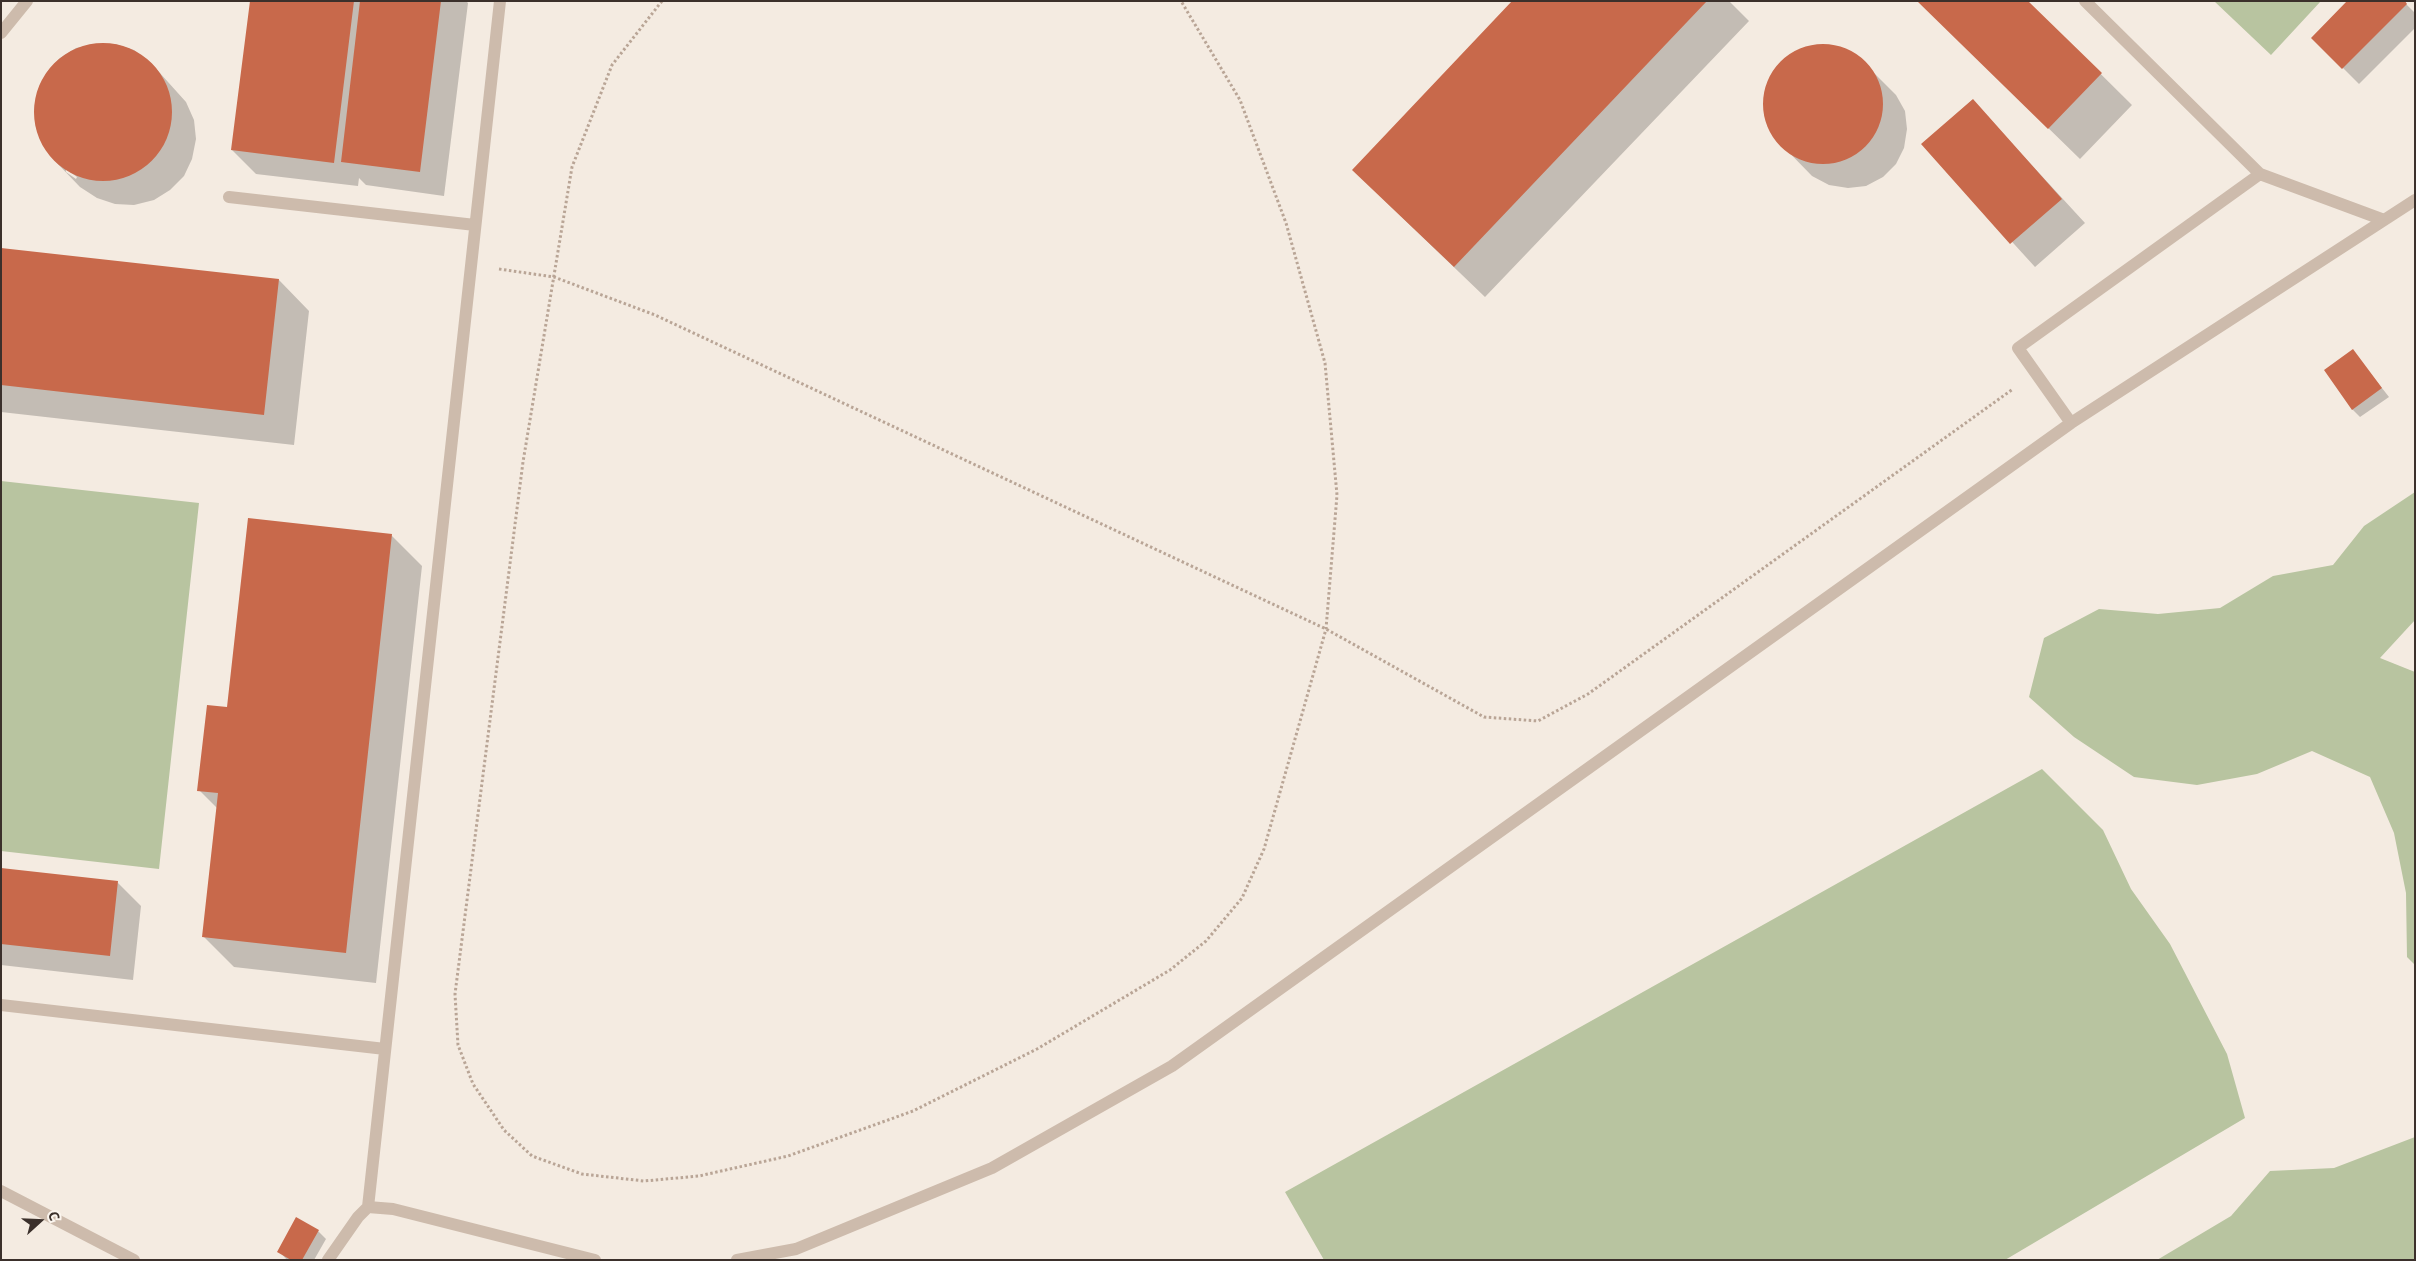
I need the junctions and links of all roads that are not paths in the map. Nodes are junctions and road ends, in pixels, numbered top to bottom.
1 (27, 1) edge
2 (500, 1) edge
3 (2084, 1) edge
4 (1, 33) edge
5 (2260, 174) junction
6 (229, 197) dead end
7 (2415, 200) edge
8 (2384, 220) junction
9 (475, 225) junction
10 (2072, 423) junction
11 (1, 1005) edge
12 (385, 1049) junction
13 (1, 1191) edge
14 (368, 1207) junction
15 (134, 1260) edge
16 (328, 1260) edge
17 (595, 1260) edge
18 (737, 1260) edge

1 - 4 street
2 - 9 street
3 - 5 street
5 - 8 street
5 - 10 street
6 - 9 street
7 - 8 street
8 - 10 street
9 - 12 street
10 - 18 street
11 - 12 street
12 - 14 street
13 - 15 street
14 - 16 street
14 - 17 street

